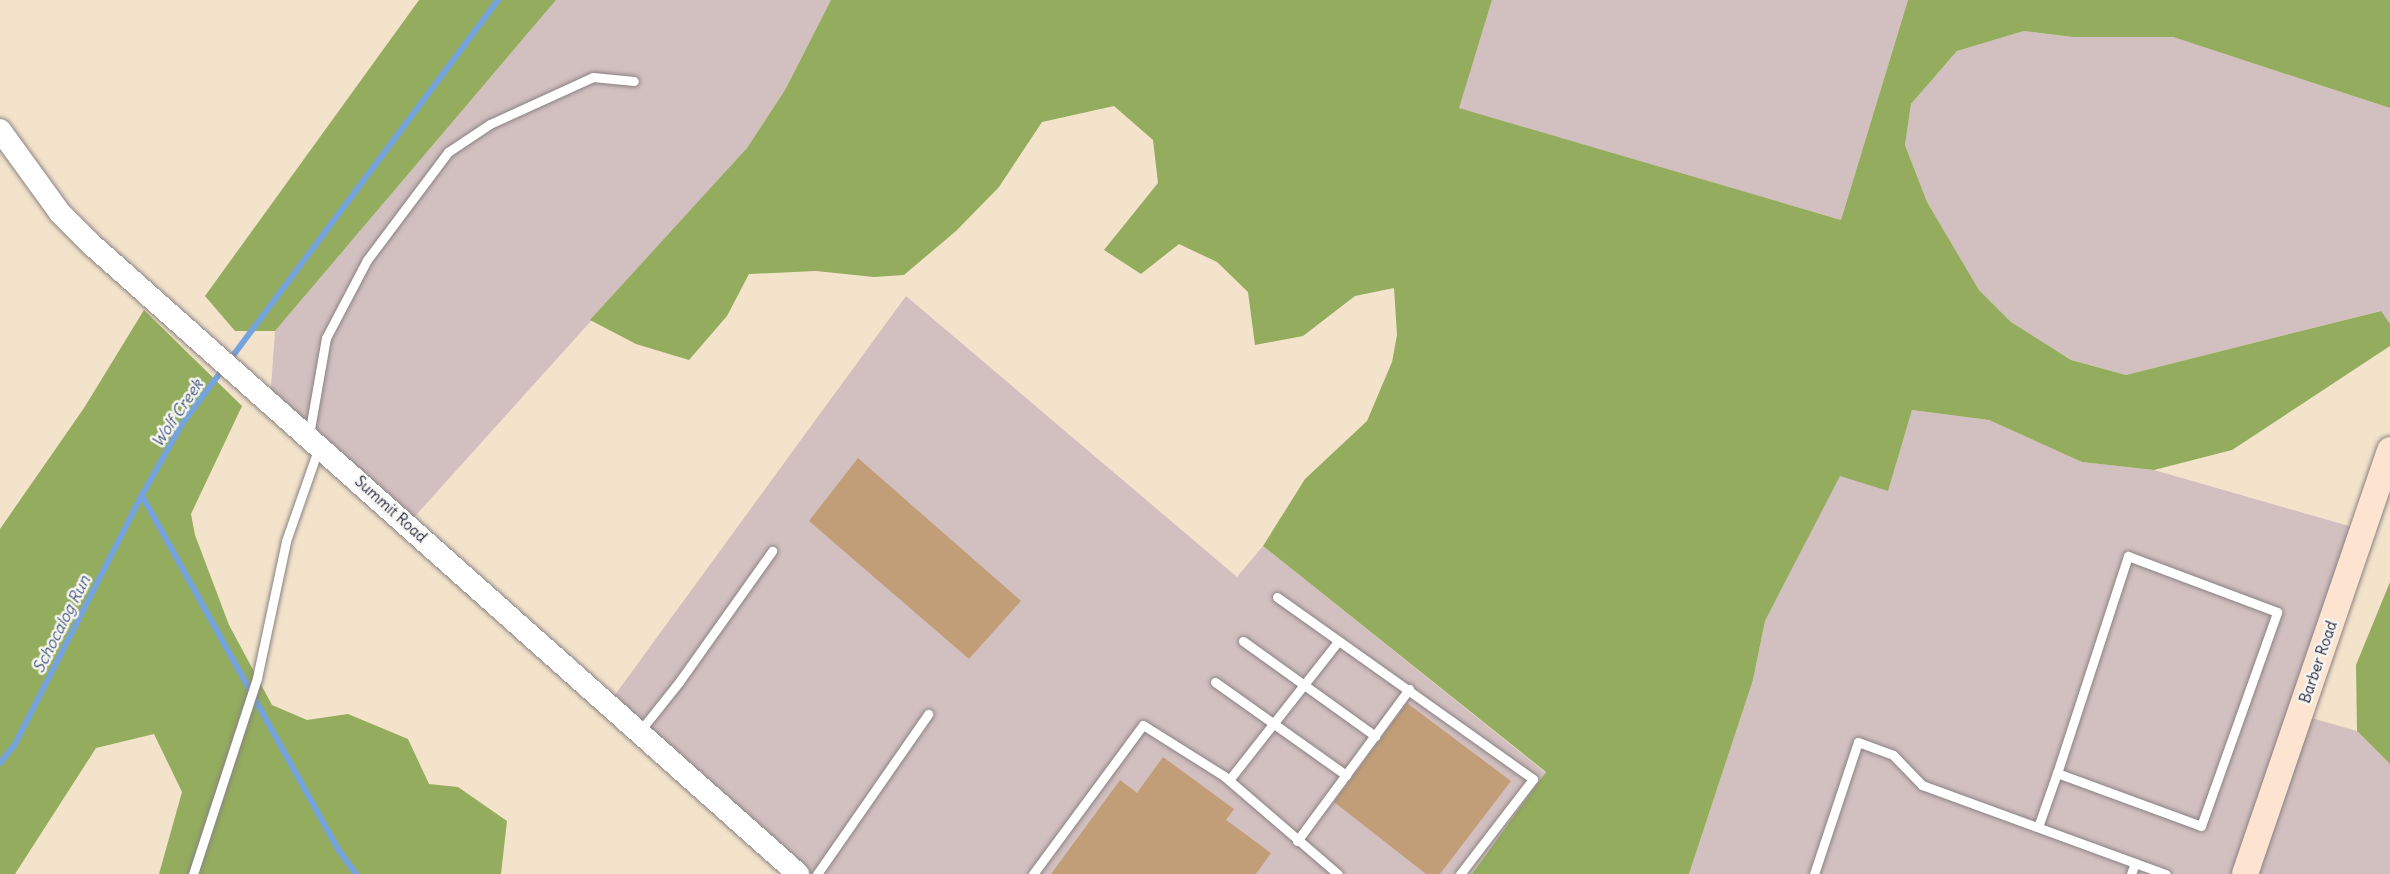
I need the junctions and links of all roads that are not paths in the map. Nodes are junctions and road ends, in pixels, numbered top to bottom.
1 (634, 81) dead end
2 (0, 130) edge
3 (314, 440) junction
4 (2390, 450) edge
5 (772, 551) dead end
6 (1278, 597) dead end
7 (1243, 641) dead end
8 (1337, 643) junction
9 (1215, 682) dead end
10 (1305, 684) junction
11 (1409, 689) junction
12 (928, 714) dead end
13 (1274, 724) junction
14 (640, 730) junction
15 (1375, 736) junction
16 (2057, 773) junction
17 (1346, 775) junction
18 (1229, 780) junction
19 (2038, 827) junction
20 (1297, 841) junction
21 (2135, 863) junction
22 (193, 874) edge
23 (798, 874) edge
24 (817, 874) edge
25 (1033, 874) edge
26 (1338, 874) edge
27 (1460, 874) edge
28 (1814, 874) edge
29 (2131, 874) edge
30 (2166, 874) edge
31 (2245, 874) edge

1 - 3 lane
2 - 3 street, Summit Road
3 - 14 street, Summit Road
3 - 22 lane
4 - 31 main road, Barber Road
5 - 14 lane
6 - 8 lane
7 - 10 lane
8 - 10 lane
8 - 11 lane
9 - 13 lane
10 - 13 lane
10 - 15 lane
11 - 15 lane
11 - 27 lane
12 - 24 lane
13 - 17 lane
13 - 18 lane
14 - 23 street, Summit Road
15 - 17 lane
16 - 16 lane
16 - 19 lane
17 - 20 lane
18 - 20 lane
18 - 25 lane
19 - 21 lane
19 - 28 lane
20 - 26 lane
21 - 29 lane
21 - 30 lane

